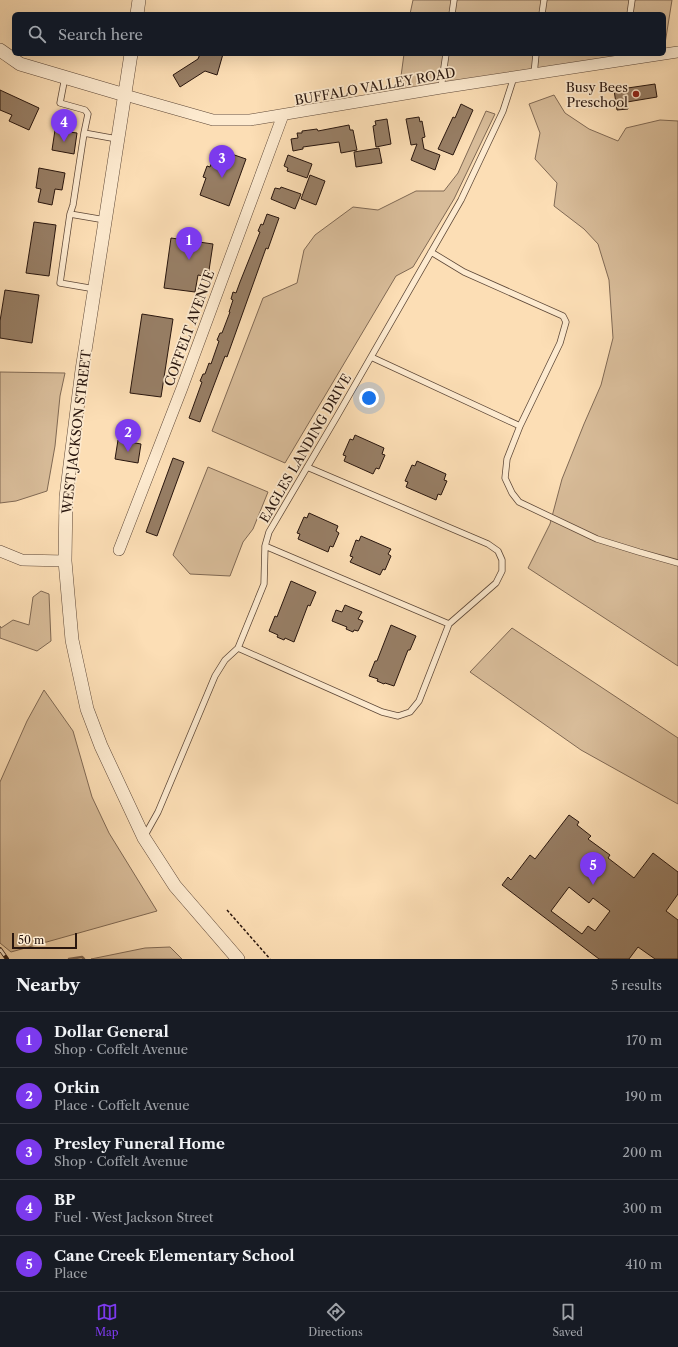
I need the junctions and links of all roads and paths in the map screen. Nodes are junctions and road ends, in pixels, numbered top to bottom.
1 (139, 0) edge
2 (454, 0) edge
3 (544, 0) edge
4 (632, 0) edge
5 (137, 12) edge
6 (452, 12) edge
7 (542, 12) edge
8 (630, 12) edge
9 (0, 50) edge
10 (678, 52) edge
11 (666, 53) edge
12 (131, 56) edge
13 (446, 56) edge
14 (536, 56) edge
15 (635, 56) edge
16 (624, 57) edge
17 (534, 74) junction
18 (65, 77) junction
19 (514, 77) junction
20 (441, 88) junction
21 (126, 95) junction
22 (283, 115) junction
23 (84, 133) junction
24 (119, 139) junction
25 (70, 214) junction
26 (106, 221) junction
27 (431, 252) junction
28 (95, 289) junction
29 (371, 357) junction
30 (520, 426) junction
31 (307, 467) junction
32 (266, 546) junction
33 (119, 550) dead end
34 (0, 552) edge
35 (65, 561) junction
36 (678, 563) edge
37 (449, 624) junction
38 (238, 648) junction
39 (144, 838) junction
40 (227, 910) dead end
41 (238, 959) edge
42 (270, 959) edge

1 - 5 street
2 - 6 lane
3 - 7 lane
4 - 8 lane
9 - 18 street
10 - 11 street, BUFFALO VALLEY ROAD
12 - 21 street, WEST JACKSON STREET
13 - 20 lane
14 - 17 lane
15 - 16 street, BUFFALO VALLEY ROAD
16 - 17 street, BUFFALO VALLEY ROAD
17 - 19 street, BUFFALO VALLEY ROAD
18 - 21 street
18 - 23 lane
19 - 20 street, BUFFALO VALLEY ROAD
19 - 27 lane, EAGLES LANDING DRIVE
20 - 22 street, BUFFALO VALLEY ROAD
21 - 22 street, BUFFALO VALLEY ROAD
21 - 24 street, WEST JACKSON STREET
22 - 33 street, COFFELT AVENUE
23 - 24 lane
23 - 25 lane
24 - 26 street, WEST JACKSON STREET
25 - 26 lane
25 - 28 lane
26 - 28 street, WEST JACKSON STREET
27 - 29 lane, EAGLES LANDING DRIVE
27 - 30 lane
28 - 35 street, WEST JACKSON STREET
29 - 30 lane
29 - 31 lane, EAGLES LANDING DRIVE
30 - 36 lane
31 - 32 lane, EAGLES LANDING DRIVE
31 - 37 lane
32 - 37 lane
32 - 38 lane, EAGLES LANDING DRIVE
34 - 35 street
35 - 39 street, WEST JACKSON STREET
37 - 38 lane
38 - 39 lane, EAGLES LANDING DRIVE
39 - 41 street, WEST JACKSON STREET
40 - 42 path

